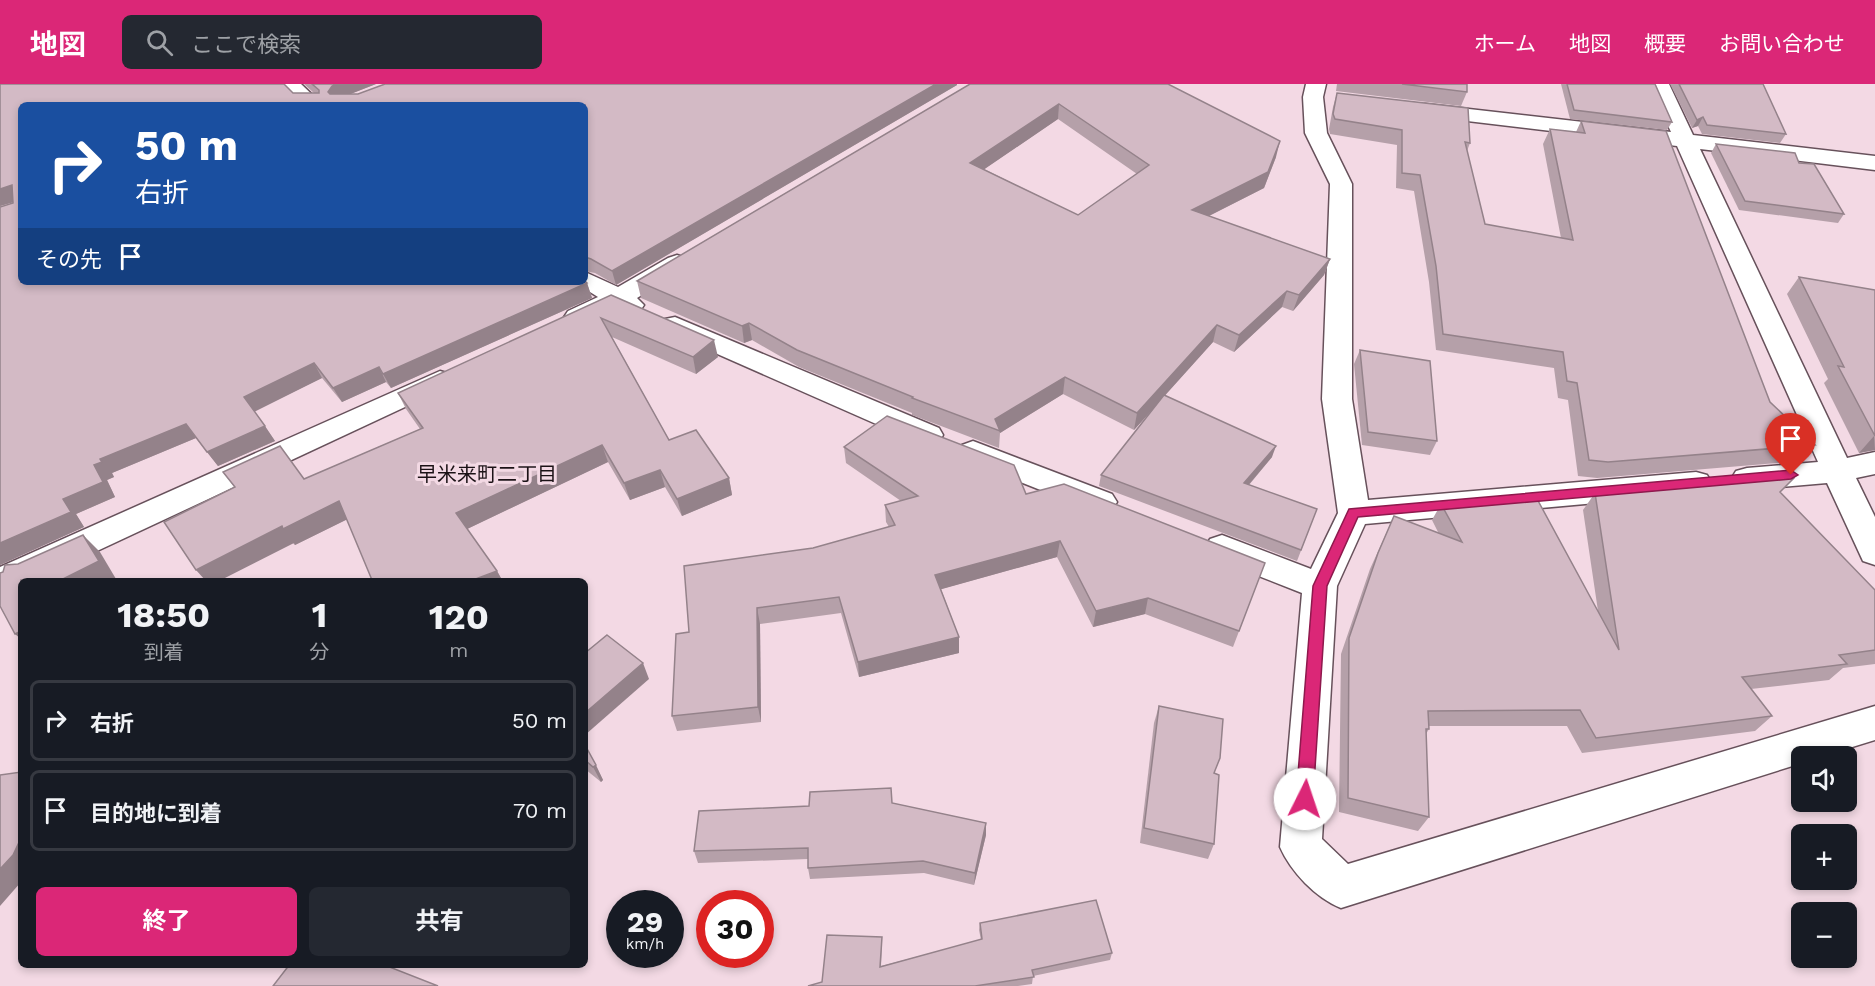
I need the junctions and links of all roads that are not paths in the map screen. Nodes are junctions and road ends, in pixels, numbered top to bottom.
1 (289, 84) edge
2 (1659, 84) edge
3 (1322, 94) edge
4 (310, 102) edge
5 (1406, 108) edge
6 (1687, 141) junction
7 (1875, 163) edge
8 (697, 251) edge
9 (588, 282) edge
10 (616, 298) junction
11 (552, 328) edge
12 (465, 368) edge
13 (1875, 463) edge
14 (1837, 471) junction
15 (1123, 510) edge
16 (1354, 513) junction
17 (1200, 540) edge
18 (1875, 552) edge
19 (0, 582) edge
20 (1320, 586) junction
21 (1875, 723) edge

1 - 4 street
2 - 6 street
3 - 16 street
5 - 6 street
6 - 7 street
6 - 14 street
8 - 10 street
9 - 10 street
10 - 11 street
10 - 15 street
12 - 19 street
13 - 14 street
14 - 16 street
14 - 18 street
16 - 20 street
17 - 20 street
20 - 21 street

